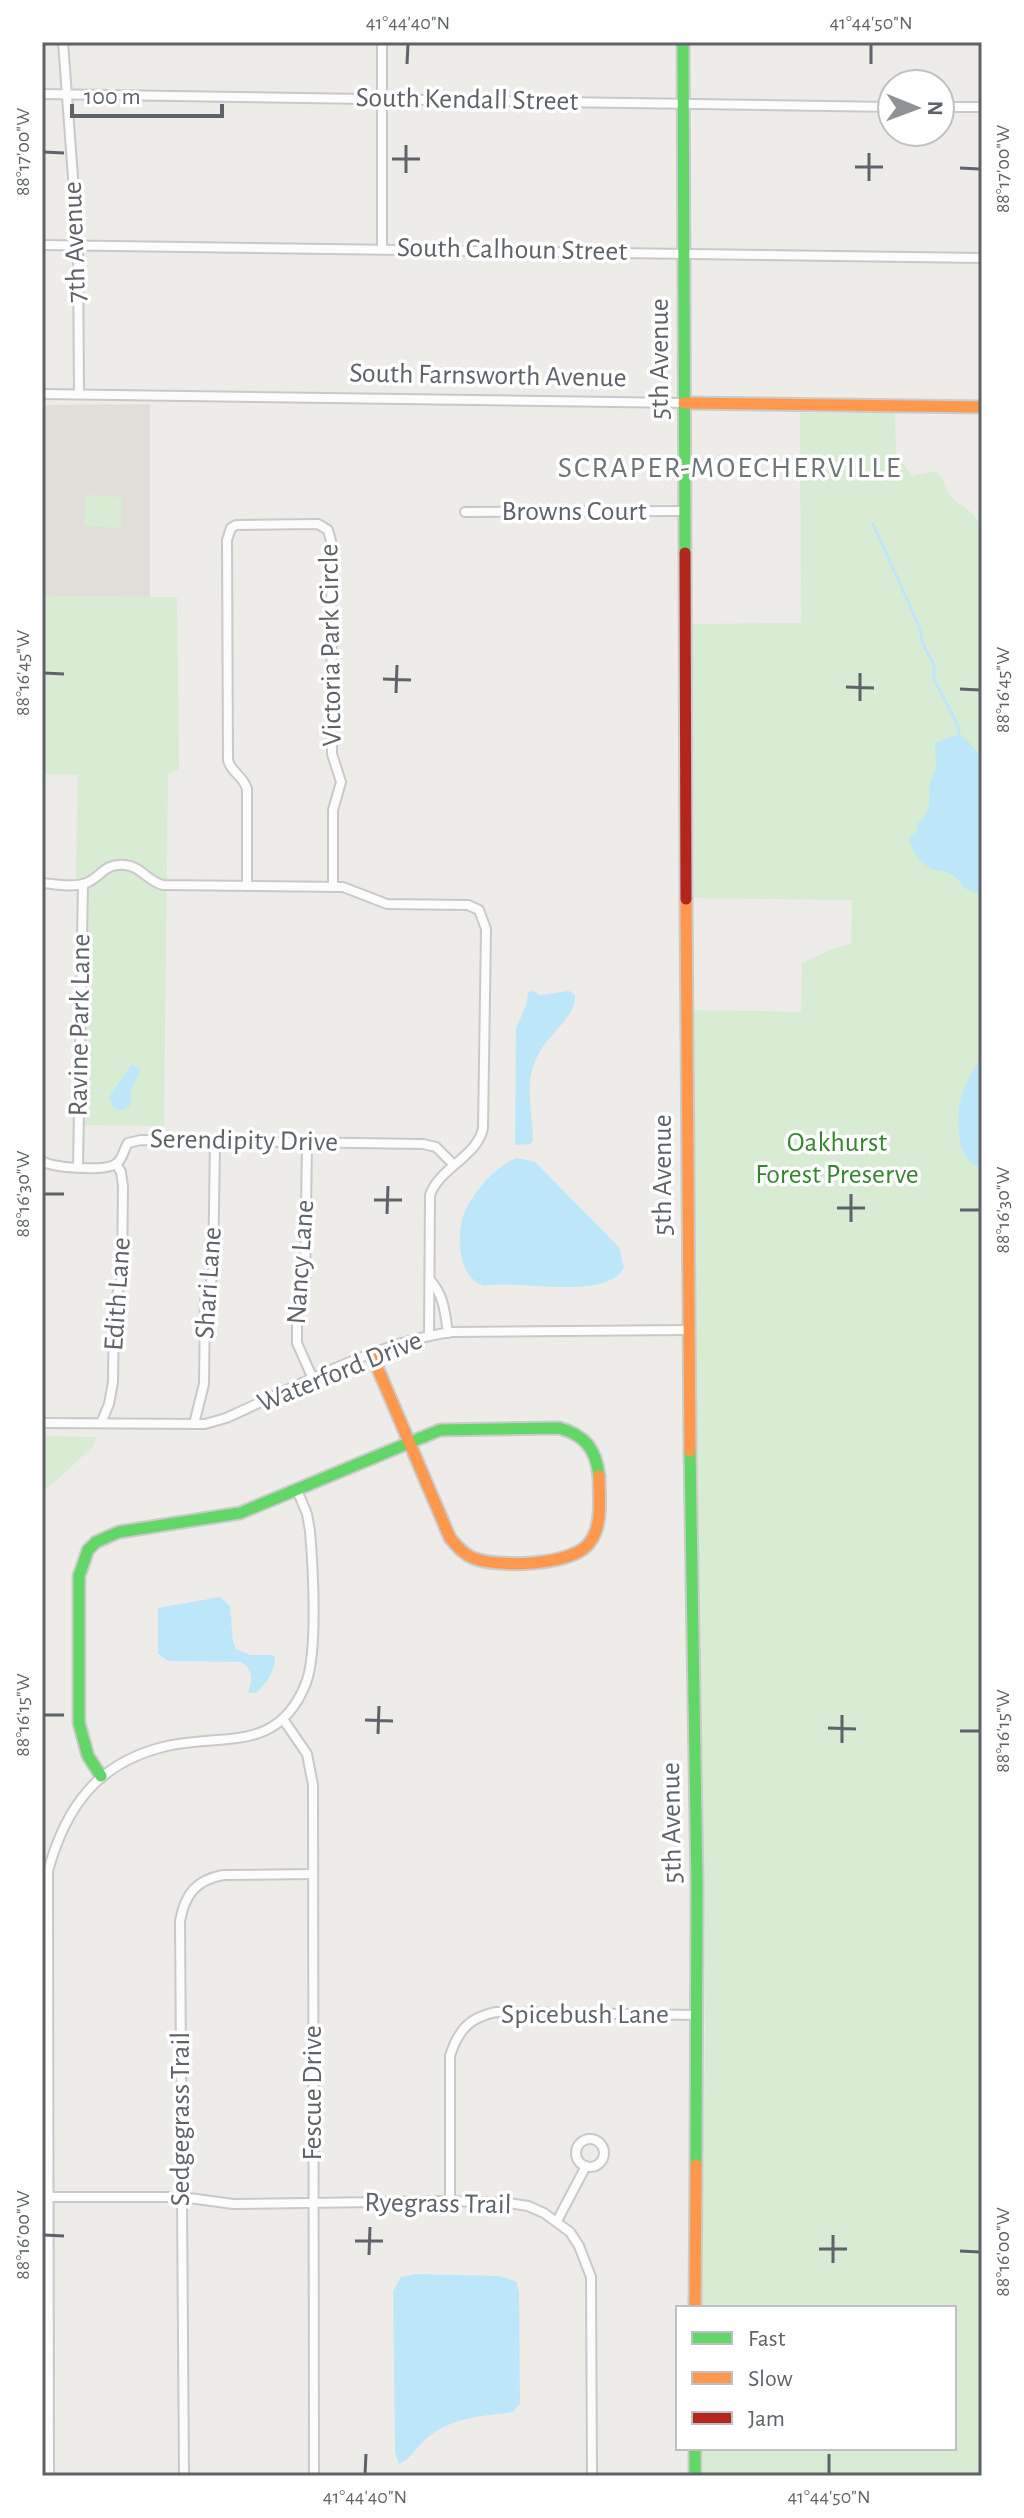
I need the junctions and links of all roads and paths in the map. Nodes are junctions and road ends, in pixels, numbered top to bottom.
1 (63, 42) edge
2 (382, 42) edge
3 (683, 42) edge
4 (42, 94) edge
5 (67, 94) junction
6 (383, 98) junction
7 (683, 105) junction
8 (876, 107) edge
9 (956, 107) edge
10 (982, 107) edge
11 (42, 245) edge
12 (78, 245) junction
13 (382, 249) junction
14 (683, 253) junction
15 (982, 258) edge
16 (42, 394) edge
17 (79, 394) junction
18 (684, 403) junction
19 (982, 407) edge
20 (683, 511) junction
21 (465, 512) dead end
22 (42, 883) edge
23 (83, 884) junction
24 (247, 886) junction
25 (333, 887) junction
26 (215, 1141) junction
27 (307, 1142) junction
28 (42, 1162) edge
29 (116, 1164) junction
30 (454, 1165) junction
31 (78, 1167) junction
32 (429, 1279) junction
33 (688, 1330) junction
34 (448, 1333) junction
35 (429, 1335) junction
36 (372, 1355) junction
37 (313, 1379) junction
38 (42, 1423) edge
39 (101, 1423) junction
40 (194, 1424) junction
41 (409, 1441) junction
42 (297, 1490) junction
43 (283, 1719) junction
44 (101, 1776) junction
45 (313, 1874) junction
46 (696, 2015) junction
47 (586, 2166) dead end
48 (49, 2197) junction
49 (182, 2197) junction
50 (450, 2201) junction
51 (313, 2203) junction
52 (557, 2221) junction
53 (695, 2306) edge
54 (695, 2450) edge
55 (49, 2476) edge
56 (184, 2476) edge
57 (314, 2476) edge
58 (592, 2476) edge
59 (695, 2476) edge

1 - 5 street, 7th Avenue
2 - 6 street
3 - 7 street, 5th Avenue
4 - 5 street, South Kendall Street
5 - 6 street, South Kendall Street
5 - 12 street, 7th Avenue
6 - 7 street, South Kendall Street
6 - 13 street
7 - 8 street, South Kendall Street
7 - 14 street, 5th Avenue
9 - 10 street
11 - 12 street, South Calhoun Street
12 - 13 street, South Calhoun Street
12 - 17 street, 7th Avenue
13 - 14 street, South Calhoun Street
14 - 15 street, South Calhoun Street
14 - 18 street, 5th Avenue
16 - 17 street, South Farnsworth Avenue
17 - 18 street, South Farnsworth Avenue
18 - 19 street, South Farnsworth Avenue
18 - 20 street, 5th Avenue
20 - 21 street, Browns Court
20 - 33 street, 5th Avenue
22 - 23 street
23 - 24 street
23 - 31 street, Ravine Park Lane
24 - 25 street
24 - 25 street, Victoria Park Circle
25 - 30 street
26 - 27 street, Serendipity Drive
26 - 29 street, Serendipity Drive
26 - 40 street, Shari Lane
27 - 30 street, Serendipity Drive
27 - 37 street, Nancy Lane
28 - 31 street, Serendipity Drive
29 - 31 street, Serendipity Drive
29 - 39 street, Edith Lane
30 - 32 street
32 - 34 street
32 - 35 street
33 - 34 street, Waterford Drive
33 - 46 street, 5th Avenue
34 - 35 street, Waterford Drive
35 - 36 street, Waterford Drive
36 - 37 street, Waterford Drive
36 - 41 street
37 - 40 street, Waterford Drive
38 - 39 street, Waterford Drive
39 - 40 street, Waterford Drive
41 - 41 street
41 - 42 street
42 - 43 street
42 - 44 street
43 - 44 street
43 - 45 street, Fescue Drive
44 - 48 street
45 - 49 street, Sedgegrass Trail
45 - 51 street, Fescue Drive
46 - 50 street, Spicebush Lane
46 - 53 street, 5th Avenue
47 - 52 street
48 - 49 street, Ryegrass Trail
48 - 55 street
49 - 51 street, Ryegrass Trail
49 - 56 street, Sedgegrass Trail
50 - 51 street, Ryegrass Trail
50 - 52 street, Ryegrass Trail
51 - 57 street, Fescue Drive
52 - 58 street, Ryegrass Trail
54 - 59 street

